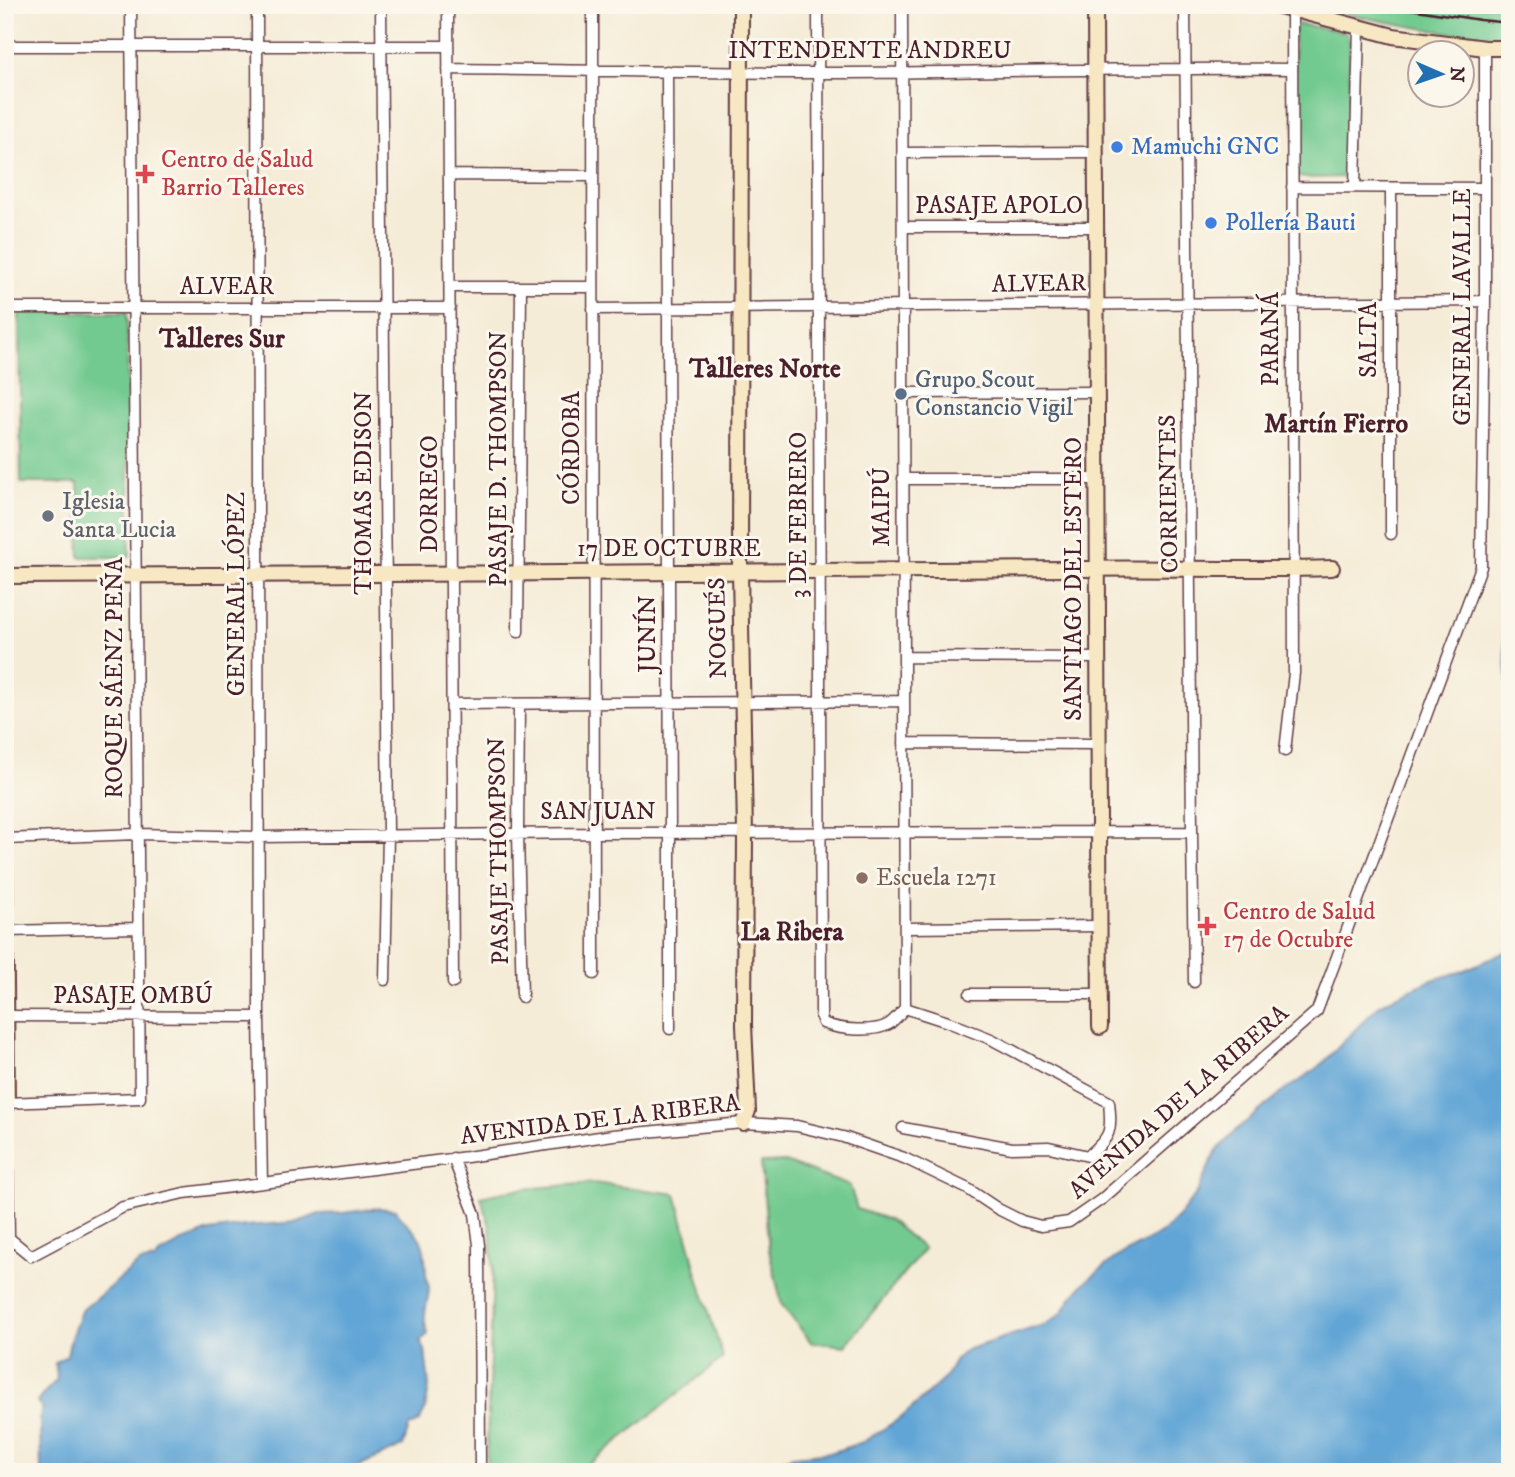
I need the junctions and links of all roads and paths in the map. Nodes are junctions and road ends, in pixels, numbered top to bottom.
1 (131, 5) edge
2 (257, 5) edge
3 (381, 5) edge
4 (448, 5) edge
5 (593, 5) edge
6 (741, 5) edge
7 (818, 5) edge
8 (902, 5) edge
9 (1095, 5) edge
10 (1185, 5) edge
11 (1276, 5) edge
12 (1292, 10) junction
13 (1359, 28) junction
14 (5, 46) edge
15 (131, 46) junction
16 (257, 46) junction
17 (381, 46) junction
18 (448, 46) junction
19 (1485, 48) junction
20 (1510, 48) edge
21 (1185, 68) junction
22 (448, 69) junction
23 (1292, 69) junction
24 (593, 70) junction
25 (667, 71) junction
26 (1094, 71) junction
27 (740, 72) junction
28 (902, 72) junction
29 (819, 73) junction
30 (1095, 152) junction
31 (902, 153) junction
32 (449, 175) junction
33 (593, 176) junction
34 (1292, 187) junction
35 (1355, 187) junction
36 (1391, 188) junction
37 (1485, 188) junction
38 (903, 227) junction
39 (1095, 227) junction
40 (450, 287) junction
41 (521, 287) junction
42 (593, 287) junction
43 (1390, 302) junction
44 (1485, 302) junction
45 (1292, 303) junction
46 (1188, 304) junction
47 (1096, 305) junction
48 (903, 306) junction
49 (258, 307) junction
50 (383, 307) junction
51 (819, 307) junction
52 (450, 308) junction
53 (668, 308) junction
54 (741, 308) junction
55 (5, 309) edge
56 (134, 309) junction
57 (593, 309) junction
58 (1096, 392) junction
59 (903, 393) junction
60 (903, 479) junction
61 (1096, 479) junction
62 (1391, 534) dead end
63 (1481, 567) joint
64 (1097, 568) junction
65 (1332, 568) dead end
66 (1191, 569) junction
67 (1293, 569) junction
68 (820, 571) junction
69 (904, 571) junction
70 (669, 572) junction
71 (740, 572) junction
72 (452, 573) junction
73 (519, 573) junction
74 (593, 573) junction
75 (386, 574) junction
76 (136, 575) junction
77 (257, 575) junction
78 (5, 576) edge
79 (518, 632) dead end
80 (904, 657) junction
81 (1097, 658) junction
82 (904, 701) junction
83 (742, 702) junction
84 (820, 702) junction
85 (594, 703) junction
86 (670, 703) junction
87 (453, 704) junction
88 (519, 704) junction
89 (904, 743) junction
90 (1098, 744) junction
91 (1285, 751) dead end
92 (1098, 832) junction
93 (1192, 832) junction
94 (594, 833) junction
95 (670, 833) junction
96 (745, 833) junction
97 (821, 833) junction
98 (905, 833) junction
99 (138, 834) junction
100 (454, 834) junction
101 (518, 834) junction
102 (388, 835) junction
103 (258, 836) junction
104 (5, 839) edge
105 (5, 863) edge
106 (1099, 926) junction
107 (138, 928) junction
108 (905, 928) junction
109 (6, 931) edge
110 (594, 974) dead end
111 (385, 980) dead end
112 (1194, 982) dead end
113 (453, 983) dead end
114 (970, 994) dead end
115 (1099, 994) junction
116 (522, 997) dead end
117 (905, 1008) junction
118 (6, 1016) edge
119 (139, 1017) junction
120 (259, 1017) junction
121 (1100, 1027) dead end
122 (670, 1029) dead end
123 (6, 1103) edge
124 (743, 1123) junction
125 (904, 1128) dead end
126 (453, 1158) junction
127 (262, 1183) junction
128 (480, 1472) edge

1 - 15 street, ROQUE SÁENZ PEÑA
2 - 16 street, GENERAL LÓPEZ
3 - 17 street, THOMAS EDISON
4 - 18 street, DORREGO
5 - 24 street, CÓRDOBA
6 - 27 street, NOGUÉS
7 - 29 street, 3 DE FEBRERO
8 - 28 street, MAIPÚ
9 - 26 street, SANTIAGO DEL ESTERO
10 - 21 street, CORRIENTES
11 - 12 street
12 - 13 street
12 - 23 street, PARANÁ
13 - 19 street
13 - 35 street
14 - 15 street
15 - 16 street
15 - 56 street, ROQUE SÁENZ PEÑA
16 - 17 street
16 - 49 street, GENERAL LÓPEZ
17 - 18 street
17 - 50 street, THOMAS EDISON
18 - 22 street, DORREGO
19 - 20 street
19 - 37 street, GENERAL LAVALLE
21 - 23 street, INTENDENTE ANDREU
21 - 26 street, INTENDENTE ANDREU
21 - 46 street, CORRIENTES
22 - 24 street, INTENDENTE ANDREU
22 - 32 street, DORREGO
23 - 34 street, PARANÁ
24 - 25 street, INTENDENTE ANDREU
24 - 33 street, CÓRDOBA
25 - 27 street, INTENDENTE ANDREU
25 - 53 street, JUNÍN
26 - 28 street, INTENDENTE ANDREU
26 - 30 street, SANTIAGO DEL ESTERO
27 - 29 street, INTENDENTE ANDREU
27 - 54 street, NOGUÉS
28 - 29 street, INTENDENTE ANDREU
28 - 31 street, MAIPÚ
29 - 51 street, 3 DE FEBRERO
30 - 31 street
30 - 39 street, SANTIAGO DEL ESTERO
31 - 38 street, MAIPÚ
32 - 33 street
32 - 40 street, DORREGO
33 - 42 street, CÓRDOBA
34 - 35 street
34 - 45 street, PARANÁ
35 - 36 street
36 - 37 street
36 - 43 street, SALTA
37 - 44 street, GENERAL LAVALLE
38 - 39 street, PASAJE APOLO
38 - 48 street, MAIPÚ
39 - 47 street, SANTIAGO DEL ESTERO
40 - 41 street
40 - 52 street, DORREGO
41 - 42 street
41 - 73 street, PASAJE D. THOMPSON
42 - 57 street, CÓRDOBA
43 - 44 street, ALVEAR
43 - 45 street, ALVEAR
43 - 62 street, SALTA
44 - 63 street, GENERAL LAVALLE
45 - 46 street, ALVEAR
45 - 67 street, PARANÁ
46 - 47 street, ALVEAR
46 - 66 street, CORRIENTES
47 - 48 street, ALVEAR
47 - 58 street, SANTIAGO DEL ESTERO
48 - 51 street, ALVEAR
48 - 59 street, MAIPÚ
49 - 50 street, ALVEAR
49 - 56 street, ALVEAR
49 - 77 street, GENERAL LÓPEZ
50 - 52 street, ALVEAR
50 - 75 street, THOMAS EDISON
51 - 54 street, ALVEAR
51 - 68 street, 3 DE FEBRERO
52 - 72 street, DORREGO
53 - 54 street, ALVEAR
53 - 57 street, ALVEAR
53 - 70 street, JUNÍN
54 - 71 street, NOGUÉS
55 - 56 street, ALVEAR
56 - 76 street, ROQUE SÁENZ PEÑA
57 - 74 street, CÓRDOBA
58 - 59 street
58 - 61 street, SANTIAGO DEL ESTERO
59 - 60 street, MAIPÚ
60 - 61 street
60 - 69 street, MAIPÚ
61 - 64 street, SANTIAGO DEL ESTERO
63 - 124 street, AVENIDA DE LA RIBERA
64 - 66 street, 17 DE OCTUBRE
64 - 69 street, 17 DE OCTUBRE
64 - 81 street, SANTIAGO DEL ESTERO
65 - 67 street, 17 DE OCTUBRE
66 - 67 street, 17 DE OCTUBRE
66 - 93 street, CORRIENTES
67 - 91 street, PARANÁ
68 - 69 street, 17 DE OCTUBRE
68 - 71 street, 17 DE OCTUBRE
68 - 84 street, 3 DE FEBRERO
69 - 80 street, MAIPÚ
70 - 71 street, 17 DE OCTUBRE
70 - 74 street, 17 DE OCTUBRE
70 - 86 street, JUNÍN
71 - 83 street, NOGUÉS
72 - 73 street, 17 DE OCTUBRE
72 - 75 street, 17 DE OCTUBRE
72 - 87 street, DORREGO
73 - 74 street, 17 DE OCTUBRE
73 - 79 street, PASAJE D. THOMPSON
74 - 85 street, CÓRDOBA
75 - 77 street, 17 DE OCTUBRE
75 - 102 street, THOMAS EDISON
76 - 77 street, 17 DE OCTUBRE
76 - 78 street, 17 DE OCTUBRE
76 - 99 street, ROQUE SÁENZ PEÑA
77 - 103 street, GENERAL LÓPEZ
80 - 81 street
80 - 82 street, MAIPÚ
81 - 90 street, SANTIAGO DEL ESTERO
82 - 84 street
82 - 89 street, MAIPÚ
83 - 84 street
83 - 86 street
83 - 96 street, NOGUÉS
84 - 97 street, 3 DE FEBRERO
85 - 86 street
85 - 88 street
85 - 94 street, CÓRDOBA
86 - 95 street, JUNÍN
87 - 88 street
87 - 100 street, DORREGO
88 - 101 street, PASAJE THOMPSON
89 - 90 street
89 - 98 street, MAIPÚ
90 - 92 street, SANTIAGO DEL ESTERO
92 - 93 street, SAN JUAN
92 - 98 street, SAN JUAN
92 - 106 street, SANTIAGO DEL ESTERO
93 - 112 street, CORRIENTES
94 - 95 street, SAN JUAN
94 - 101 street, SAN JUAN
94 - 110 street, CÓRDOBA
95 - 96 street, SAN JUAN
95 - 122 street, JUNÍN
96 - 97 street, SAN JUAN
96 - 124 street, NOGUÉS
97 - 98 street, SAN JUAN
97 - 117 street, 3 DE FEBRERO
98 - 108 street, MAIPÚ
99 - 103 street, SAN JUAN
99 - 104 street, SAN JUAN
99 - 107 street, ROQUE SÁENZ PEÑA
100 - 101 street, SAN JUAN
100 - 102 street, SAN JUAN
100 - 113 street, DORREGO
101 - 116 street, PASAJE THOMPSON
102 - 103 street, SAN JUAN
102 - 111 street, THOMAS EDISON
103 - 120 street, GENERAL LÓPEZ
105 - 109 street
106 - 108 street
106 - 115 street, SANTIAGO DEL ESTERO
107 - 109 street
107 - 119 street, ROQUE SÁENZ PEÑA
108 - 117 street, MAIPÚ
109 - 118 street
114 - 115 street
115 - 121 street, SANTIAGO DEL ESTERO
117 - 125 street
118 - 119 street, PASAJE OMBÚ
118 - 123 street
119 - 120 street, PASAJE OMBÚ
119 - 123 street, ROQUE SÁENZ PEÑA
120 - 127 street, GENERAL LÓPEZ
123 - 127 street, AVENIDA DE LA RIBERA
124 - 126 street, AVENIDA DE LA RIBERA
126 - 127 street, AVENIDA DE LA RIBERA
126 - 128 street

